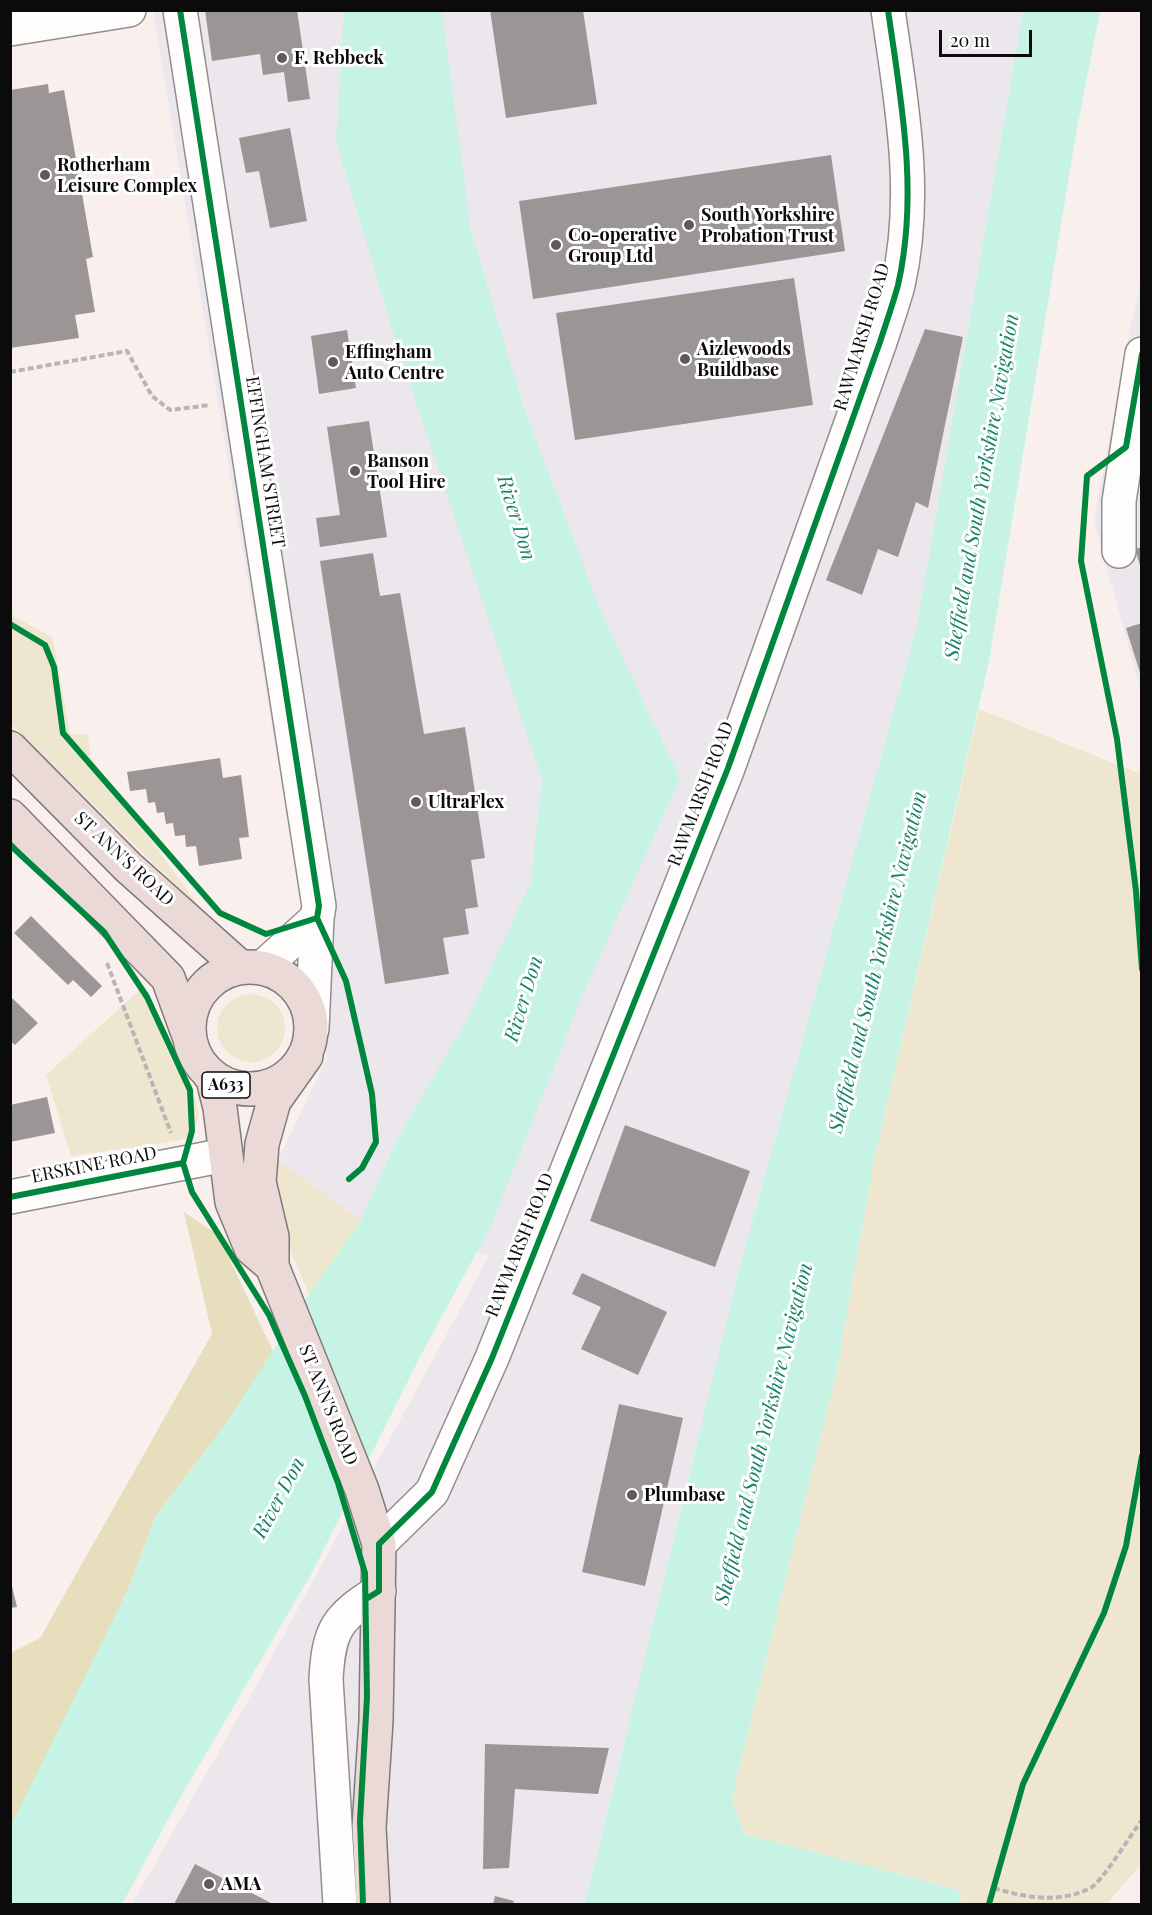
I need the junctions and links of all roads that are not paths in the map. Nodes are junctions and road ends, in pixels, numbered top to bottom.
1 (129, 10) edge
2 (180, 10) edge
3 (888, 10) edge
4 (10, 29) edge
5 (1142, 354) edge
6 (1119, 551) dead end
7 (10, 748) edge
8 (10, 816) edge
9 (317, 918) junction
10 (251, 967) junction
11 (188, 1033) junction
12 (309, 1042) junction
13 (209, 1074) junction
14 (225, 1155) junction
15 (10, 1197) edge
16 (272, 1266) junction
17 (379, 1544) junction
18 (380, 1591) junction
19 (340, 1905) edge
20 (374, 1905) edge

1 - 4 street
2 - 9 street, EFFINGHAM STREET
3 - 17 street, RAWMARSH ROAD
5 - 6 street
7 - 10 main road, ST ANN'S ROAD
8 - 11 main road, ST ANN'S ROAD / A633
9 - 10 street
9 - 12 street, EFFINGHAM STREET
10 - 11 main road
10 - 12 main road, ST ANN'S ROAD
11 - 13 main road, ST ANN'S ROAD / A633
12 - 13 main road, A633
12 - 16 main road, ST ANN'S ROAD / A633
13 - 14 main road, ST ANN'S ROAD / A633
14 - 15 street, ERSKINE ROAD
14 - 16 main road, ST ANN'S ROAD / A633
16 - 17 main road, ST ANN'S ROAD / A633
17 - 18 main road, A633
18 - 19 street
18 - 20 main road, A633

